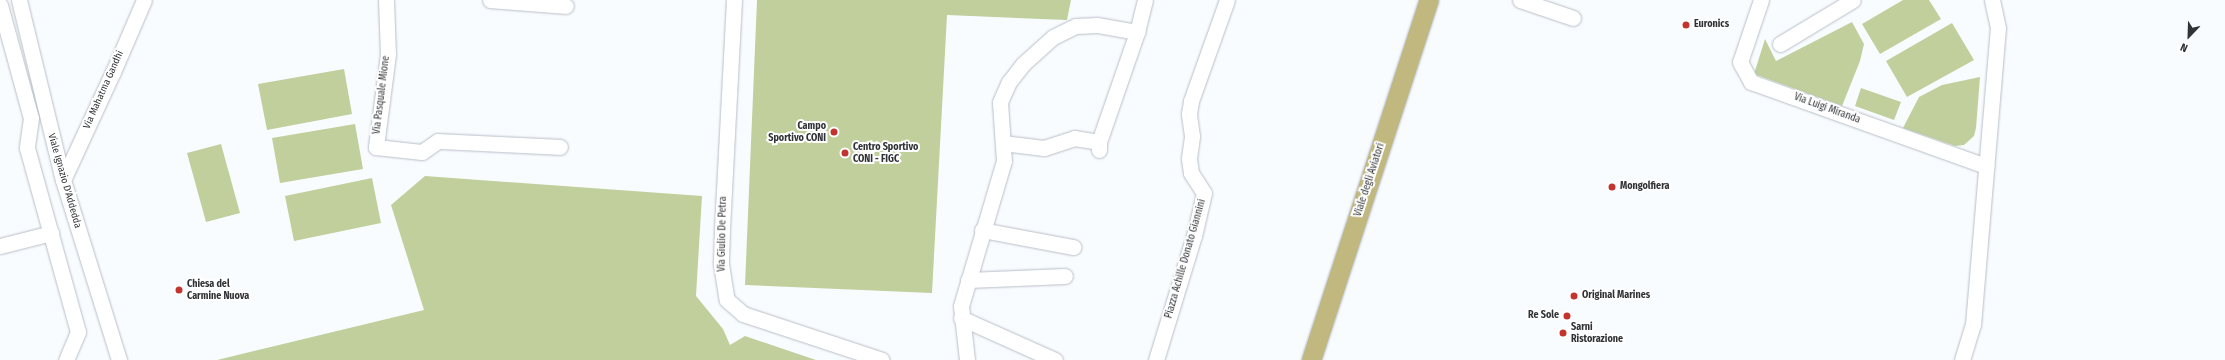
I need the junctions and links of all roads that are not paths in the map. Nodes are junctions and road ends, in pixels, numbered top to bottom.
1 (19, 0) edge
2 (144, 0) edge
3 (386, 0) edge
4 (490, 0) edge
5 (734, 0) edge
6 (1145, 0) edge
7 (1228, 0) edge
8 (1429, 0) edge
9 (1520, 0) edge
10 (1761, 0) edge
11 (1854, 0) edge
12 (1992, 0) edge
13 (0, 5) edge
14 (566, 6) dead end
15 (1573, 18) dead end
16 (1137, 32) junction
17 (1780, 44) dead end
18 (1003, 144) junction
19 (560, 147) dead end
20 (1986, 166) junction
21 (63, 180) junction
22 (982, 230) junction
23 (51, 233) junction
24 (0, 246) edge
25 (1073, 247) dead end
26 (1065, 276) dead end
27 (968, 280) junction
28 (961, 318) junction
29 (66, 360) edge
30 (118, 360) edge
31 (882, 360) edge
32 (967, 360) edge
33 (1055, 360) edge
34 (1156, 360) edge
35 (1311, 360) edge
36 (1962, 360) edge

1 - 21 street, Viale Ignazio D'Addedda
2 - 21 street, Via Mahatma Gandhi
3 - 19 street, Via Pasquale Mione
4 - 14 street
5 - 31 street, Via Giulio De Petra
6 - 16 street
7 - 34 street, Piazza Achille Donato Giannini
8 - 35 main road, Viale degli Aviatori
9 - 15 street
10 - 20 street, Via Luigi Miranda
11 - 17 street
12 - 20 street
13 - 23 street
16 - 18 street
16 - 18 street
18 - 22 street
20 - 36 street
21 - 30 street, Viale Ignazio D'Addedda
22 - 25 street
22 - 27 street
23 - 24 street
23 - 29 street
26 - 27 street
27 - 28 street
28 - 32 street
28 - 33 street

